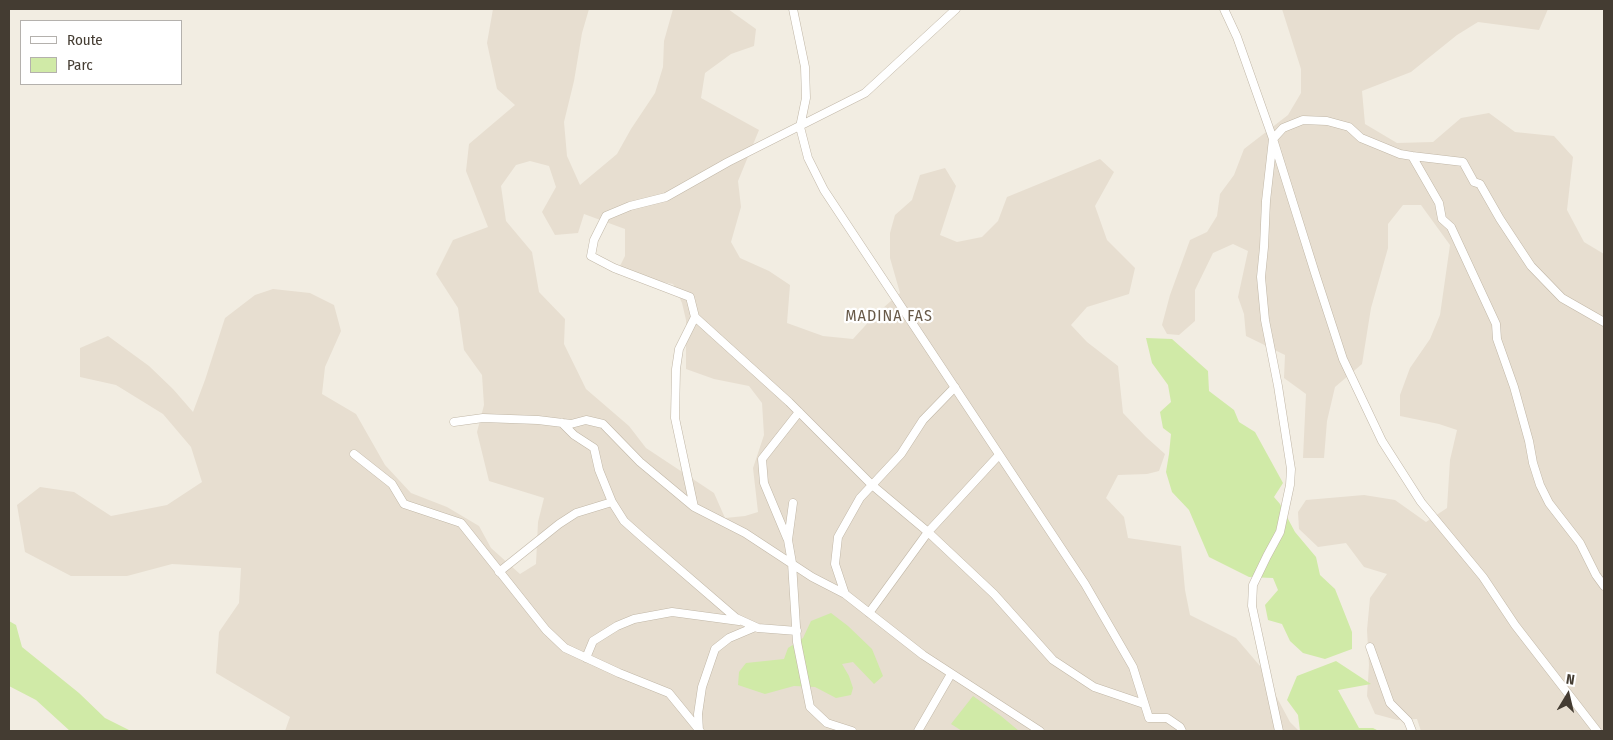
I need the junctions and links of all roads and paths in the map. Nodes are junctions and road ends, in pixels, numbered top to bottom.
1 (793, 9) edge
2 (956, 9) edge
3 (1224, 9) edge
4 (800, 127) junction
5 (1273, 139) junction
6 (1412, 156) junction
7 (695, 317) junction
8 (1604, 322) edge
9 (955, 387) junction
10 (799, 412) junction
11 (454, 422) dead end
12 (562, 423) junction
13 (354, 454) dead end
14 (1000, 455) junction
15 (872, 486) junction
16 (612, 502) junction
17 (794, 503) dead end
18 (694, 507) junction
19 (928, 532) junction
20 (788, 540) junction
21 (792, 563) junction
22 (499, 572) junction
23 (1604, 586) edge
24 (845, 594) junction
25 (869, 613) junction
26 (743, 622) junction
27 (755, 627) junction
28 (797, 631) junction
29 (1370, 647) dead end
30 (586, 658) junction
31 (951, 674) junction
32 (1144, 704) junction
33 (699, 731) edge
34 (852, 731) edge
35 (918, 731) edge
36 (1040, 731) edge
37 (1182, 731) edge
38 (1279, 731) edge
39 (1412, 731) edge
40 (1597, 731) edge

1 - 4 street
2 - 4 street
3 - 5 street
4 - 7 street
4 - 9 street
5 - 6 street
5 - 38 street
5 - 40 street
6 - 8 street
6 - 23 street
7 - 10 street
7 - 18 street
9 - 14 street
9 - 15 street
10 - 15 street
10 - 20 street
11 - 12 street
12 - 16 street
12 - 18 street
13 - 22 street
14 - 19 street
14 - 32 street
15 - 19 street
15 - 24 street
16 - 22 street
16 - 26 street
17 - 20 street
18 - 21 street
19 - 25 street
19 - 32 street
20 - 21 street
21 - 24 street
21 - 28 street
22 - 30 street
24 - 25 street
25 - 31 street
26 - 27 street
26 - 30 street
27 - 28 street
27 - 33 street
28 - 34 street
29 - 39 street
30 - 33 street
31 - 35 street
31 - 36 street
32 - 37 street

